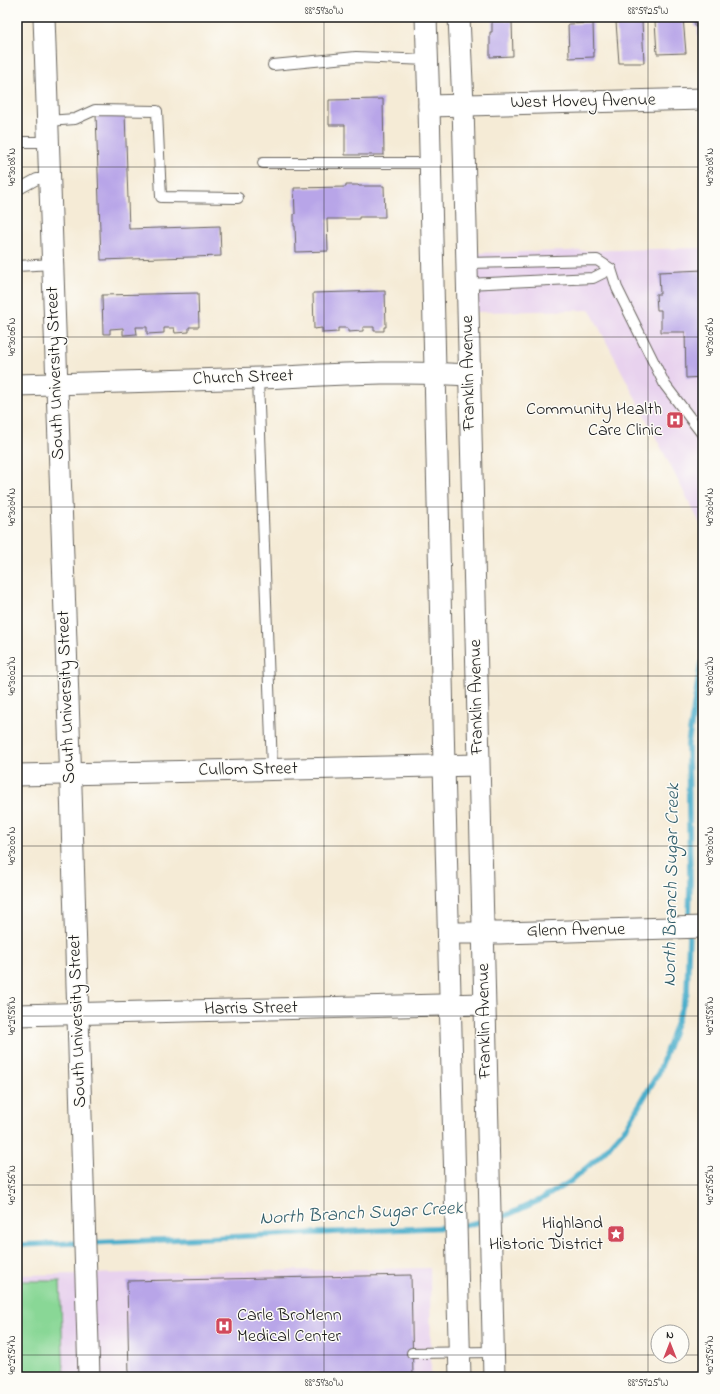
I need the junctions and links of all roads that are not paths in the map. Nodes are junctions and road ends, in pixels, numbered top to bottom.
1 (44, 17) edge
2 (426, 17) edge
3 (460, 17) edge
4 (427, 60) junction
5 (273, 65) dead end
6 (703, 99) edge
7 (463, 104) junction
8 (429, 106) junction
9 (48, 121) junction
10 (17, 142) edge
11 (49, 142) junction
12 (263, 163) dead end
13 (430, 163) junction
14 (50, 179) junction
15 (17, 190) edge
16 (238, 198) dead end
17 (466, 263) junction
18 (53, 264) junction
19 (17, 266) edge
20 (611, 269) junction
21 (467, 284) junction
22 (435, 372) junction
23 (469, 375) junction
24 (258, 378) junction
25 (17, 384) edge
26 (56, 384) junction
27 (703, 435) edge
28 (478, 764) junction
29 (444, 765) junction
30 (272, 769) junction
31 (70, 774) junction
32 (17, 775) edge
33 (701, 928) edge
34 (449, 933) junction
35 (483, 933) junction
36 (450, 1004) junction
37 (484, 1004) junction
38 (78, 1014) junction
39 (17, 1015) edge
40 (494, 1352) junction
41 (412, 1353) dead end
42 (459, 1353) junction
43 (89, 1377) edge
44 (460, 1377) edge
45 (494, 1377) edge

1 - 9 street, South University Street
2 - 4 street, Franklin Avenue
3 - 7 street, Franklin Avenue
4 - 5 lane
4 - 8 street, Franklin Avenue
6 - 7 street, West Hovey Avenue
7 - 8 street, West Hovey Avenue
7 - 17 street, Franklin Avenue
8 - 13 street, Franklin Avenue
9 - 11 street, South University Street
9 - 16 lane
10 - 11 lane
11 - 14 street, South University Street
12 - 13 lane
13 - 22 street, Franklin Avenue
14 - 15 lane
14 - 18 street, South University Street
17 - 20 lane
17 - 21 street, Franklin Avenue
18 - 19 lane
18 - 26 street, South University Street
20 - 21 lane
20 - 27 lane
21 - 23 street, Franklin Avenue
22 - 23 street, Church Street
22 - 24 street, Church Street
22 - 29 street, Franklin Avenue
23 - 28 street, Franklin Avenue
24 - 26 street, Church Street
24 - 30 lane
25 - 26 street, Church Street
26 - 31 street, South University Street
28 - 29 street, Cullom Street
28 - 35 street, Franklin Avenue
29 - 30 street, Cullom Street
29 - 34 street, Franklin Avenue
30 - 31 street, Cullom Street
31 - 32 street, Cullom Street
31 - 38 street, South University Street
33 - 35 street, Glenn Avenue
34 - 35 street, Glenn Avenue
34 - 36 street, Franklin Avenue
35 - 37 street, Franklin Avenue
36 - 37 street, Harris Street
36 - 38 street, Harris Street
36 - 42 street, Franklin Avenue
37 - 40 street, Franklin Avenue
38 - 39 street, Harris Street
38 - 43 street, South University Street
40 - 42 lane
40 - 45 street, Franklin Avenue
41 - 42 lane
42 - 44 street, Franklin Avenue

